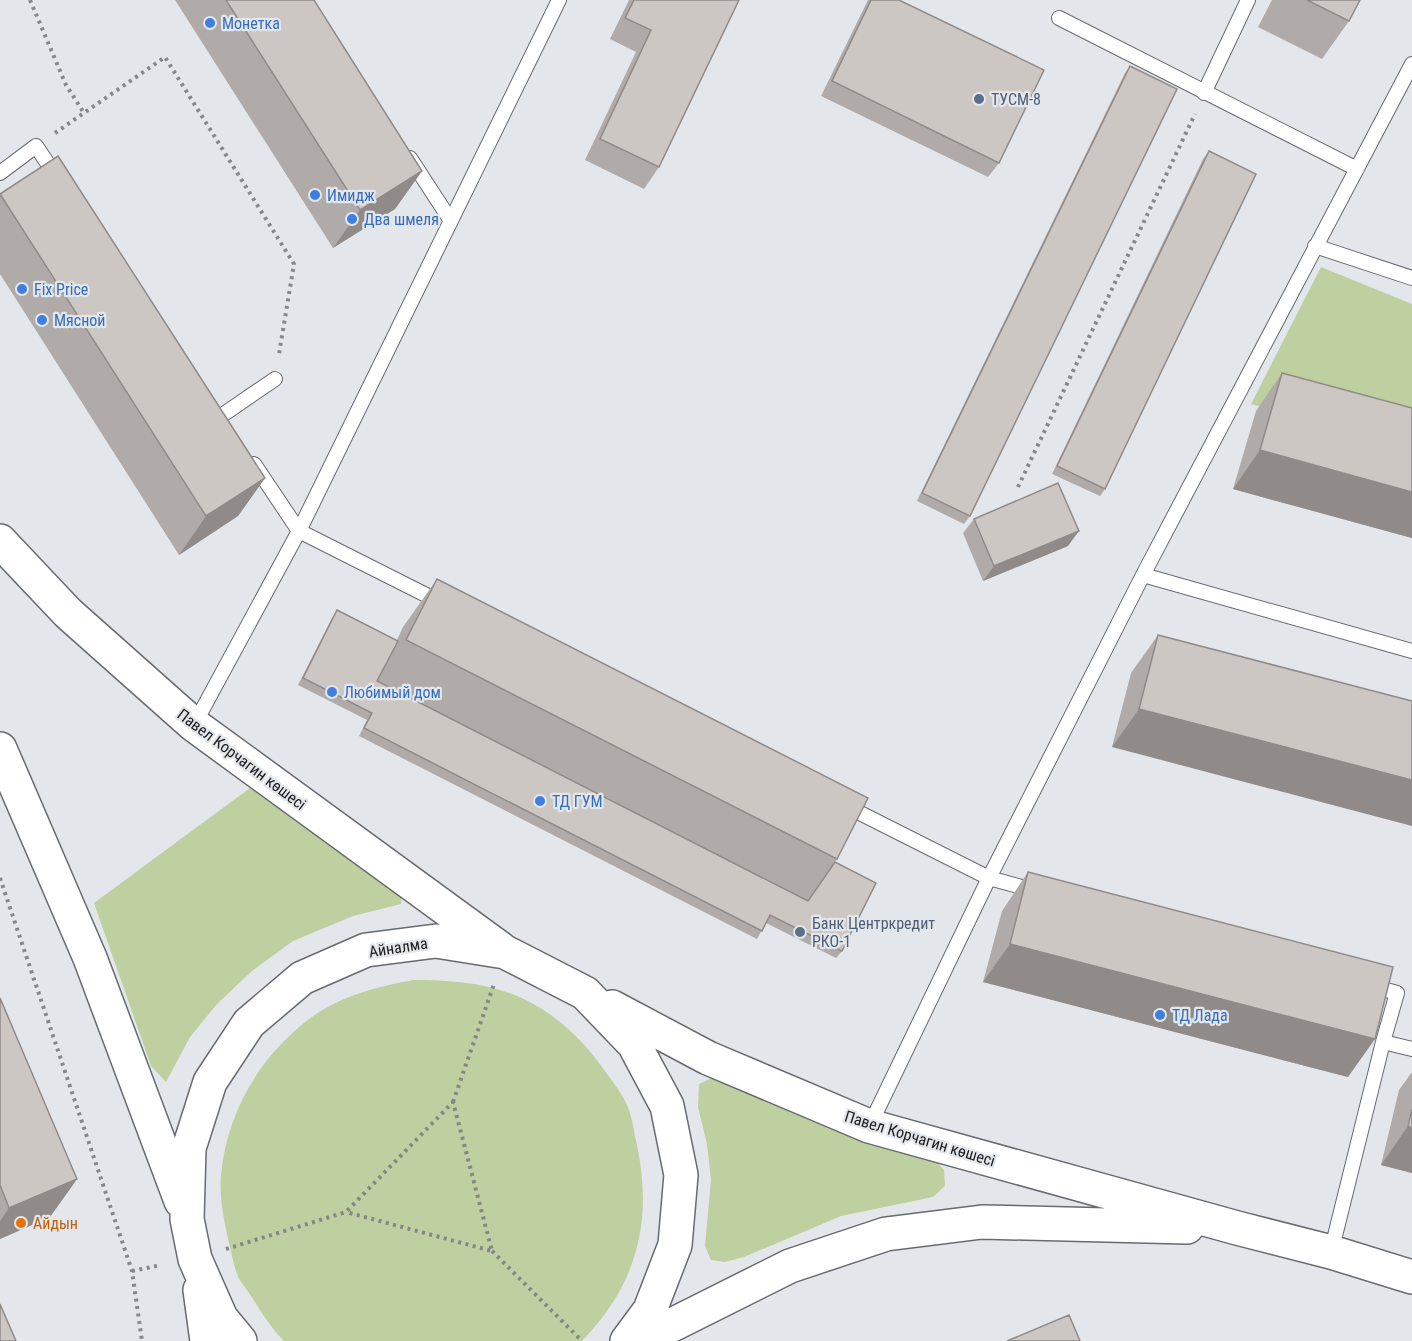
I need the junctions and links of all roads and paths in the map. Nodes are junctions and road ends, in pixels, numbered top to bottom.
1 (30, 0) edge
2 (559, 0) edge
3 (1248, 0) edge
4 (1059, 18) dead end
5 (1412, 64) edge
6 (1204, 93) junction
7 (84, 113) junction
8 (36, 146) junction
9 (406, 151) edge
10 (1357, 169) junction
11 (0, 173) edge
12 (63, 185) edge
13 (451, 221) junction
14 (1315, 246) junction
15 (1412, 278) edge
16 (276, 379) joint
17 (221, 416) edge
18 (247, 454) edge
19 (1018, 487) dead end
20 (299, 531) junction
21 (0, 541) edge
22 (1143, 575) junction
23 (448, 606) edge
24 (1412, 651) edge
25 (194, 725) junction
26 (0, 749) edge
27 (830, 798) edge
28 (0, 878) edge
29 (989, 878) junction
30 (1046, 894) edge
31 (505, 952) junction
32 (1351, 980) edge
33 (585, 993) junction
34 (1383, 1042) junction
35 (1412, 1049) edge
36 (453, 1102) junction
37 (869, 1126) junction
38 (345, 1212) junction
39 (187, 1219) junction
40 (1237, 1228) junction
41 (492, 1251) junction
42 (1331, 1252) junction
43 (195, 1259) junction
44 (132, 1271) junction
45 (1412, 1276) edge
46 (142, 1341) edge
47 (207, 1341) edge
48 (240, 1341) edge
49 (582, 1341) edge
50 (627, 1341) edge
51 (644, 1341) edge

1 - 7 path
2 - 13 lane
3 - 6 lane
4 - 6 lane
5 - 10 lane
6 - 10 lane
6 - 19 path
7 - 8 path
7 - 16 path
8 - 11 lane
8 - 12 lane
9 - 13 lane
10 - 14 lane
13 - 20 lane
14 - 15 lane
14 - 22 lane
16 - 17 lane
18 - 20 lane
20 - 23 lane
20 - 25 lane
21 - 25 street, Павел Корчагин көшесі
22 - 24 lane
22 - 29 lane
25 - 31 street, Павел Корчагин көшесі
26 - 39 street
27 - 29 lane
28 - 44 path
29 - 30 lane
29 - 37 lane
31 - 33 street, Айналма
31 - 36 path
31 - 39 street, Айналма
32 - 34 lane
33 - 37 street, Павел Корчагин көшесі
33 - 50 street, Айналма
34 - 35 lane
34 - 42 lane
36 - 38 path
36 - 41 path
37 - 40 street, Павел Корчагин көшесі
38 - 41 path
38 - 43 path
39 - 43 street, Айналма
40 - 42 street, Павел Корчагин көшесі
40 - 51 street, Павел Корчагин көшесі
41 - 49 path
42 - 45 street, Павел Корчагин көшесі
43 - 44 path
43 - 47 street
43 - 48 street, Айналма
44 - 46 path

